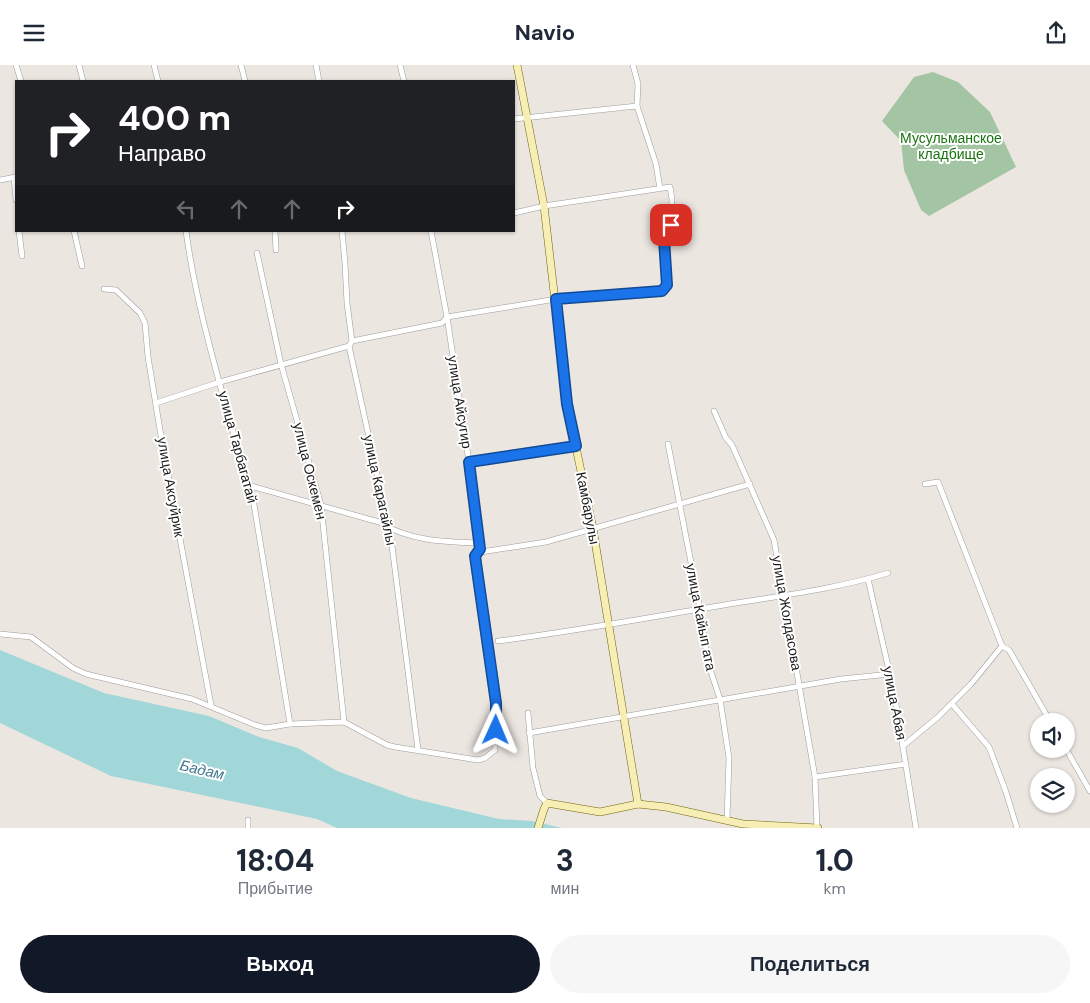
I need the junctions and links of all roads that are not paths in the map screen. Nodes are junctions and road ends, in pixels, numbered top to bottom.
1 (16, 65) edge
2 (79, 65) edge
3 (154, 65) edge
4 (241, 65) edge
5 (316, 65) edge
6 (400, 65) edge
7 (516, 65) edge
8 (633, 65) edge
9 (21, 80) edge
10 (82, 80) edge
11 (158, 80) edge
12 (244, 80) edge
13 (319, 80) edge
14 (404, 80) edge
15 (637, 106) junction
16 (526, 117) junction
17 (515, 119) edge
18 (15, 177) edge
19 (0, 180) edge
20 (660, 189) junction
21 (544, 206) junction
22 (515, 213) edge
23 (20, 232) edge
24 (74, 232) edge
25 (186, 232) edge
26 (275, 232) edge
27 (342, 232) edge
28 (431, 232) edge
29 (276, 250) dead end
30 (257, 253) dead end
31 (22, 256) dead end
32 (82, 266) dead end
33 (104, 289) dead end
34 (556, 299) junction
35 (447, 317) junction
36 (352, 341) junction
37 (349, 346) junction
38 (282, 365) junction
39 (220, 382) junction
40 (156, 403) junction
41 (714, 411) dead end
42 (668, 444) dead end
43 (576, 446) junction
44 (469, 462) junction
45 (750, 484) junction
46 (926, 484) dead end
47 (251, 486) junction
48 (680, 504) junction
49 (321, 505) junction
50 (388, 529) junction
51 (593, 529) junction
52 (480, 546) junction
53 (888, 573) dead end
54 (868, 579) junction
55 (783, 595) junction
56 (700, 609) junction
57 (609, 623) junction
58 (0, 634) edge
59 (498, 641) dead end
60 (1002, 646) junction
61 (890, 674) junction
62 (800, 687) junction
63 (720, 699) junction
64 (952, 704) junction
65 (211, 705) junction
66 (528, 713) dead end
67 (1045, 713) edge
68 (624, 716) junction
69 (344, 722) junction
70 (290, 724) junction
71 (529, 733) junction
72 (903, 746) junction
73 (418, 750) junction
74 (1071, 758) edge
75 (906, 764) junction
76 (814, 777) junction
77 (1090, 791) edge
78 (547, 803) junction
79 (638, 804) junction
80 (248, 820) dead end
81 (727, 821) junction
82 (248, 828) edge
83 (538, 828) edge
84 (817, 828) edge
85 (916, 828) edge
86 (1017, 828) edge

1 - 9 street
2 - 10 street
3 - 11 street
4 - 12 street
5 - 13 street
6 - 14 street
7 - 16 street, Камбарулы
8 - 15 street
15 - 16 street
15 - 20 street
16 - 17 street
16 - 21 street, Камбарулы
18 - 19 street
20 - 21 street
20 - 34 street
21 - 22 street
21 - 34 street, Камбарулы
23 - 31 street
24 - 32 street
25 - 39 street, улица Тарбагатай
26 - 29 street
27 - 36 street
28 - 35 street, улица Айсугир
30 - 38 street, улица Оскемен
33 - 40 street, улица Аксуйрик
34 - 35 street
34 - 43 street, Камбарулы
35 - 36 street
35 - 44 street, улица Айсугир
36 - 37 street
37 - 38 street
37 - 50 street, улица Карагайлы
38 - 39 street
38 - 49 street, улица Оскемен
39 - 40 street
39 - 47 street, улица Тарбагатай
40 - 65 street, улица Аксуйрик
41 - 45 street, улица Жолдасова
42 - 48 street, улица Кайып ата
43 - 44 street
43 - 51 street, Камбарулы
44 - 52 street, улица Айсугир
45 - 48 street
45 - 55 street, улица Жолдасова
46 - 60 street
47 - 49 street
47 - 70 street, улица Тарбагатай
48 - 51 street
48 - 56 street, улица Кайып ата
49 - 50 street
49 - 69 street, улица Оскемен
50 - 52 street
50 - 73 street, улица Карагайлы
51 - 52 street
51 - 57 street, Камбарулы
52 - 73 street, улица Айсугир
53 - 54 street
54 - 55 street
54 - 61 street, улица Абая
55 - 56 street
55 - 62 street, улица Жолдасова
56 - 57 street
56 - 63 street, улица Кайып ата
57 - 59 street
57 - 68 street, Камбарулы
58 - 65 street
60 - 64 street
60 - 67 street
61 - 62 street
61 - 72 street, улица Абая
62 - 63 street
62 - 76 street, улица Жолдасова
63 - 68 street
63 - 81 street, улица Кайып ата
64 - 72 street
64 - 86 street
65 - 70 street
66 - 71 street
68 - 71 street
68 - 79 street, Камбарулы
69 - 70 street
69 - 73 street
71 - 78 street
72 - 75 street, улица Абая
74 - 77 street
75 - 76 street
75 - 85 street, улица Абая
76 - 84 street, улица Жолдасова
78 - 79 street
78 - 83 street
79 - 81 street
80 - 82 street
81 - 84 street

